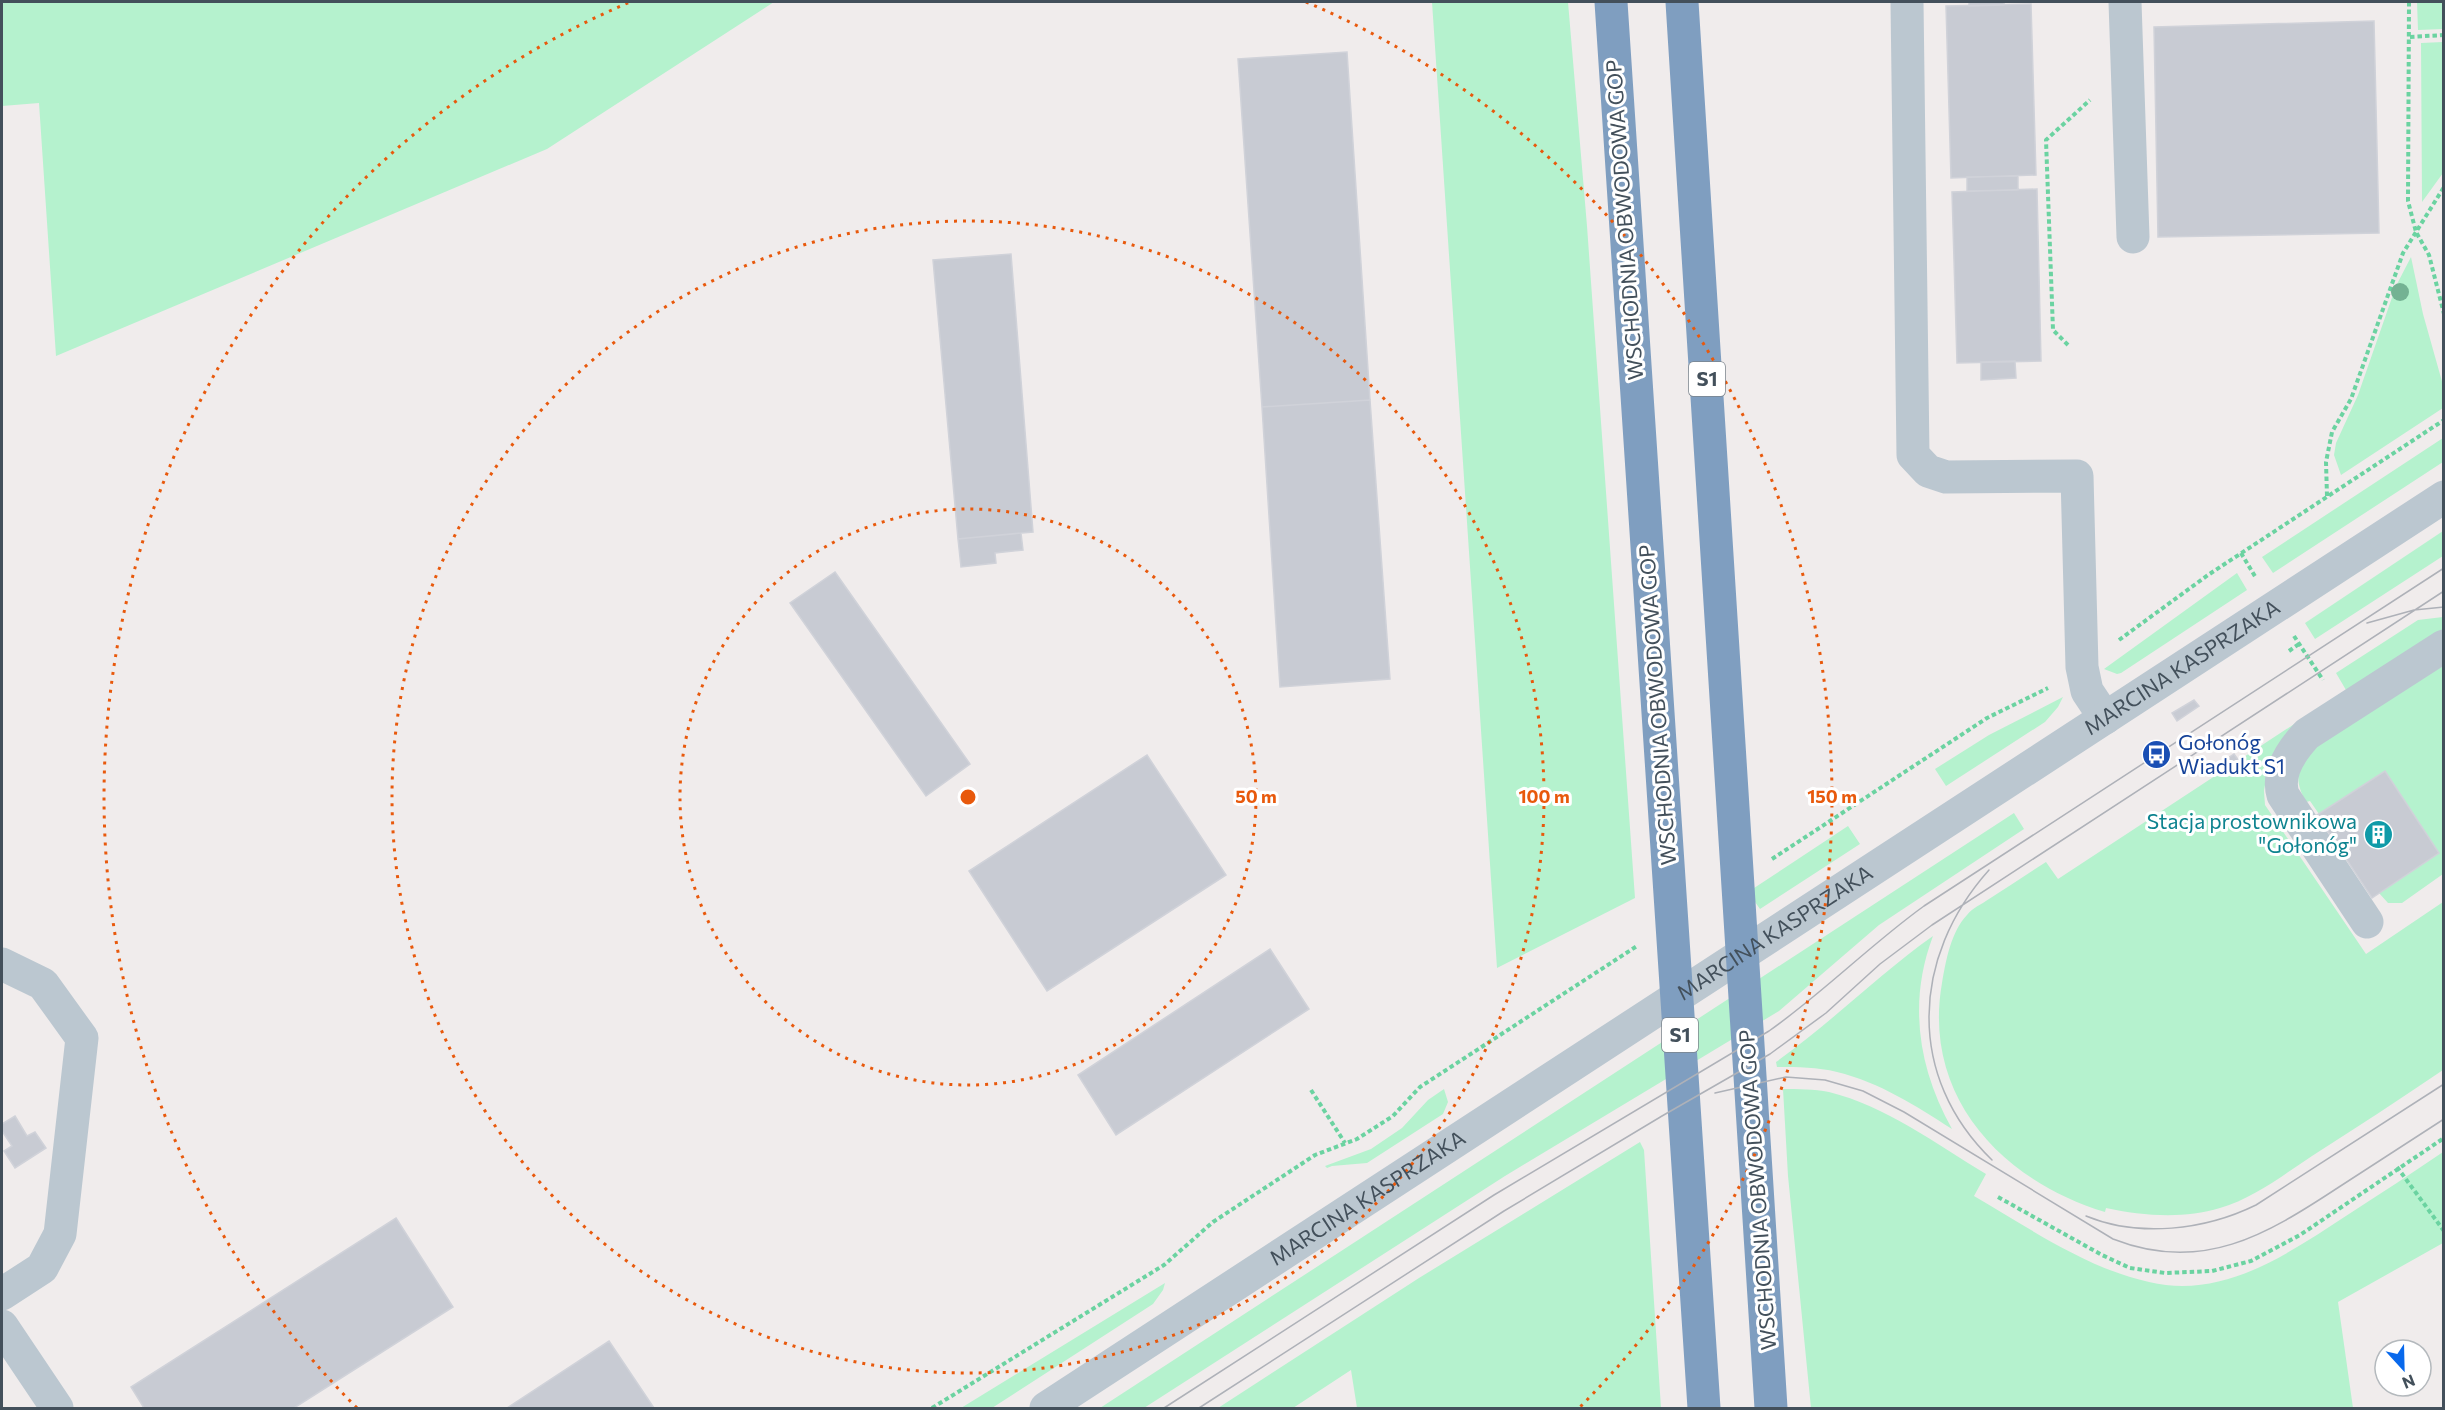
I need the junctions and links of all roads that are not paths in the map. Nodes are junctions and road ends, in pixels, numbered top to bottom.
1 (1611, 2) edge
2 (1682, 2) edge
3 (1907, 2) edge
4 (2125, 2) edge
5 (2133, 237) dead end
6 (2444, 497) edge
7 (2444, 646) edge
8 (2105, 718) junction
9 (2367, 922) dead end
10 (2, 964) edge
11 (2, 1294) edge
12 (2, 1326) edge
13 (57, 1408) edge
14 (1046, 1408) edge
15 (1704, 1408) edge
16 (1771, 1408) edge

1 - 15 highway, WSCHODNIA OBWODOWA GOP / S1
2 - 16 highway, WSCHODNIA OBWODOWA GOP / S1
3 - 8 street
4 - 5 street
6 - 8 street, MARCINA KASPRZAKA
7 - 9 street
8 - 14 street, MARCINA KASPRZAKA
10 - 11 street
12 - 13 street

